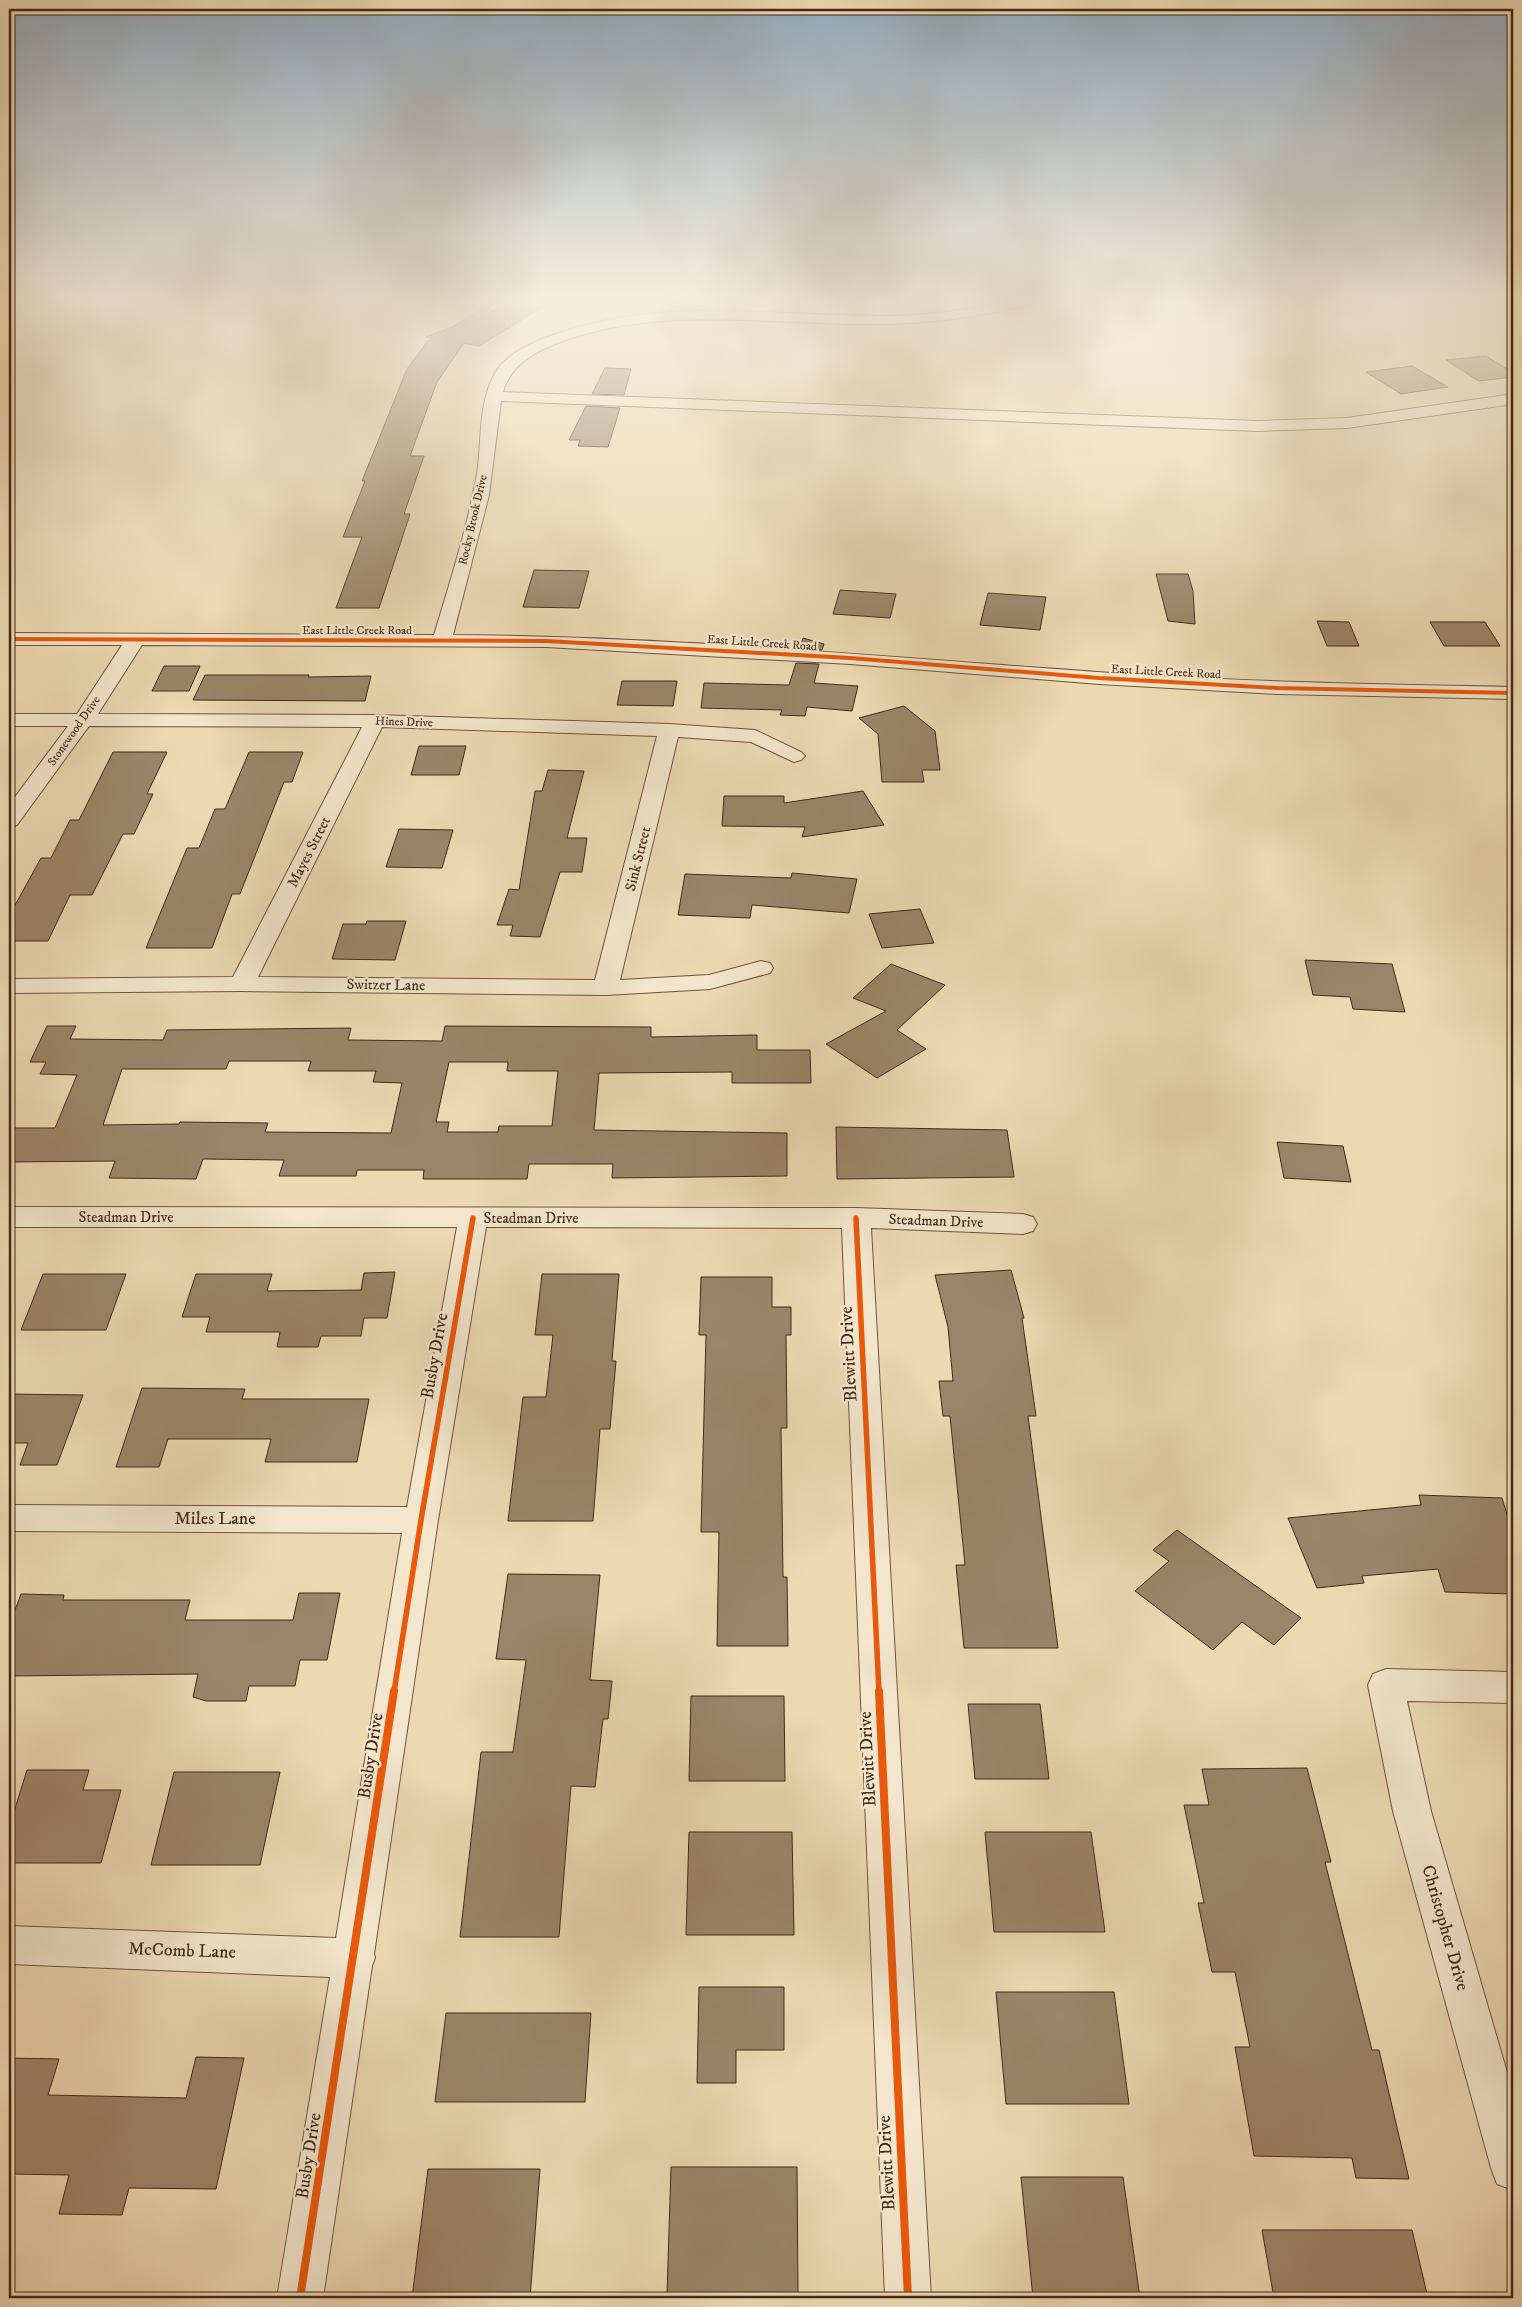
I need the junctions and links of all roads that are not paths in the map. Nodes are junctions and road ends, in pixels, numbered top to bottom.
1 (492, 408) edge
2 (792, 408) edge
3 (1453, 408) edge
4 (9, 639) edge
5 (136, 639) junction
6 (442, 641) junction
7 (1513, 693) edge
8 (9, 720) edge
9 (83, 721) junction
10 (375, 721) junction
11 (669, 730) junction
12 (794, 756) dead end
13 (9, 820) edge
14 (760, 968) dead end
15 (242, 984) junction
16 (9, 986) edge
17 (606, 988) junction
18 (9, 1217) edge
19 (473, 1218) junction
20 (856, 1218) junction
21 (1023, 1224) dead end
22 (9, 1518) edge
23 (421, 1520) junction
24 (1513, 1687) edge
25 (9, 1945) edge
26 (354, 1958) junction
27 (1513, 2168) edge
28 (300, 2298) edge
29 (908, 2298) edge

1 - 6 street, Rocky Brook Drive
2 - 3 street
4 - 5 street, East Little Creek Road
5 - 6 street, East Little Creek Road
5 - 9 street, Stonewood Drive
6 - 7 street, East Little Creek Road
8 - 9 street, Hines Drive
9 - 10 street, Hines Drive
9 - 13 street, Stonewood Drive
10 - 11 street, Hines Drive
10 - 15 street, Mayes Street
11 - 12 street, Hines Drive
11 - 17 street, Sink Street
14 - 17 street, Switzer Lane
15 - 16 street, Switzer Lane
15 - 17 street, Switzer Lane
18 - 19 street, Steadman Drive
19 - 20 street, Steadman Drive
19 - 23 street, Busby Drive
20 - 21 street, Steadman Drive
20 - 29 street, Blewitt Drive
22 - 23 street, Miles Lane
23 - 26 street, Busby Drive
24 - 27 street, Christopher Drive
25 - 26 street, McComb Lane
26 - 28 street, Busby Drive

